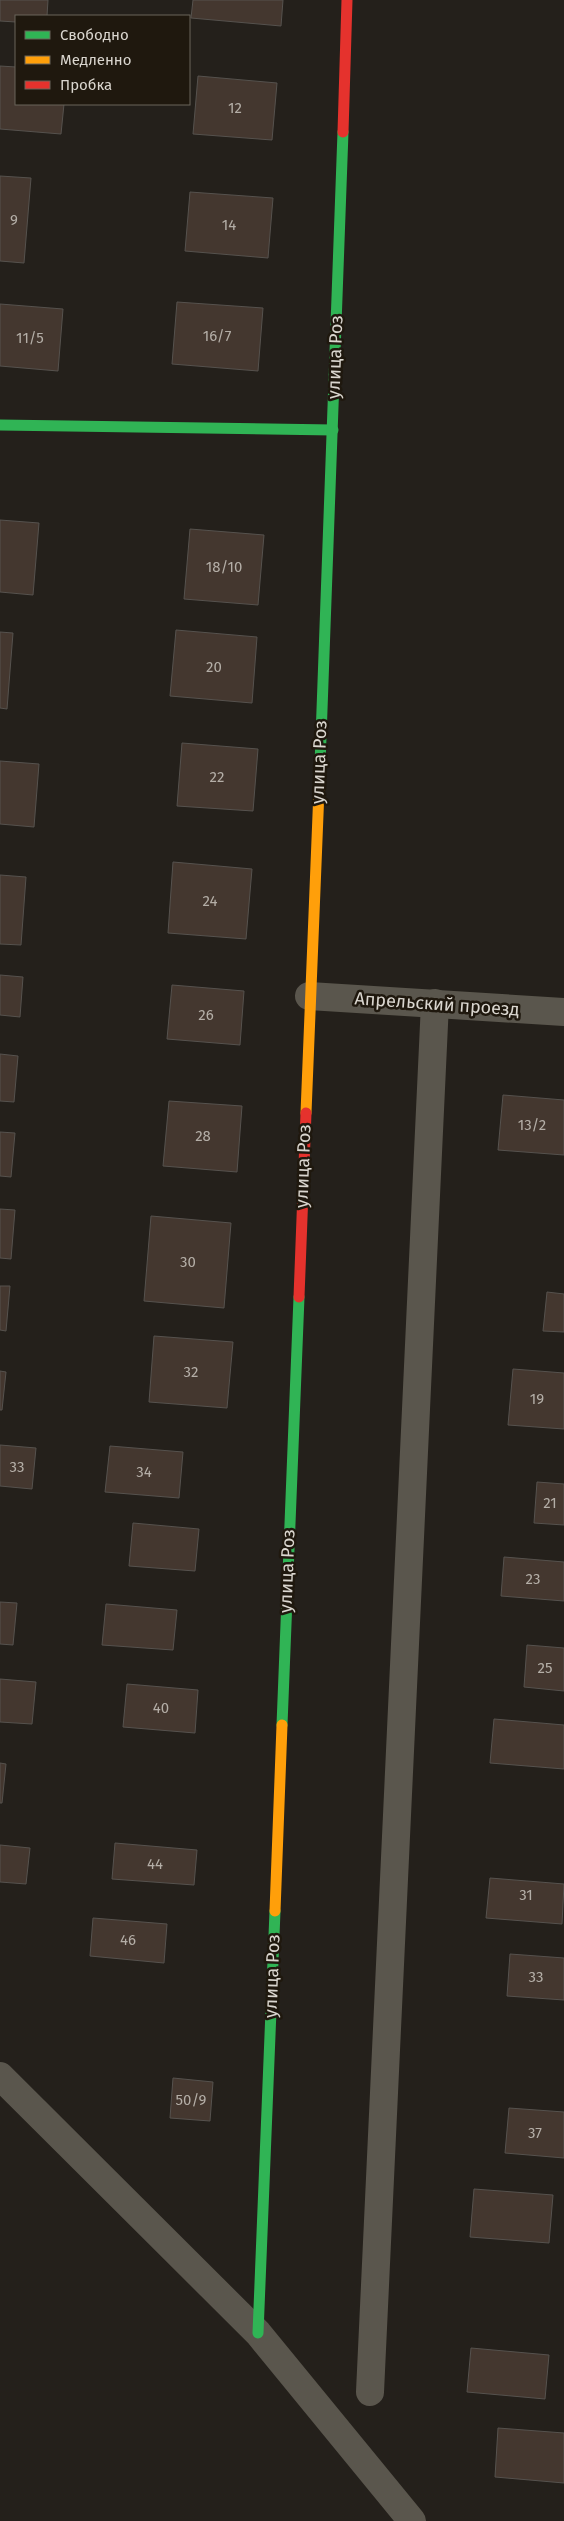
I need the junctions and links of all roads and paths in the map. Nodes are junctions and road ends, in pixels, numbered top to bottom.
1 (347, 0) edge
2 (0, 425) edge
3 (333, 430) junction
4 (309, 996) junction
5 (434, 1003) junction
6 (564, 1012) edge
7 (0, 2076) edge
8 (258, 2333) junction
9 (370, 2392) dead end
10 (412, 2521) edge

1 - 3 street, улица Роз
2 - 3 street
3 - 4 street, улица Роз
4 - 5 street, Апрельский проезд
4 - 8 street, улица Роз
5 - 6 street, Апрельский проезд
5 - 9 street
7 - 8 street
8 - 10 street

